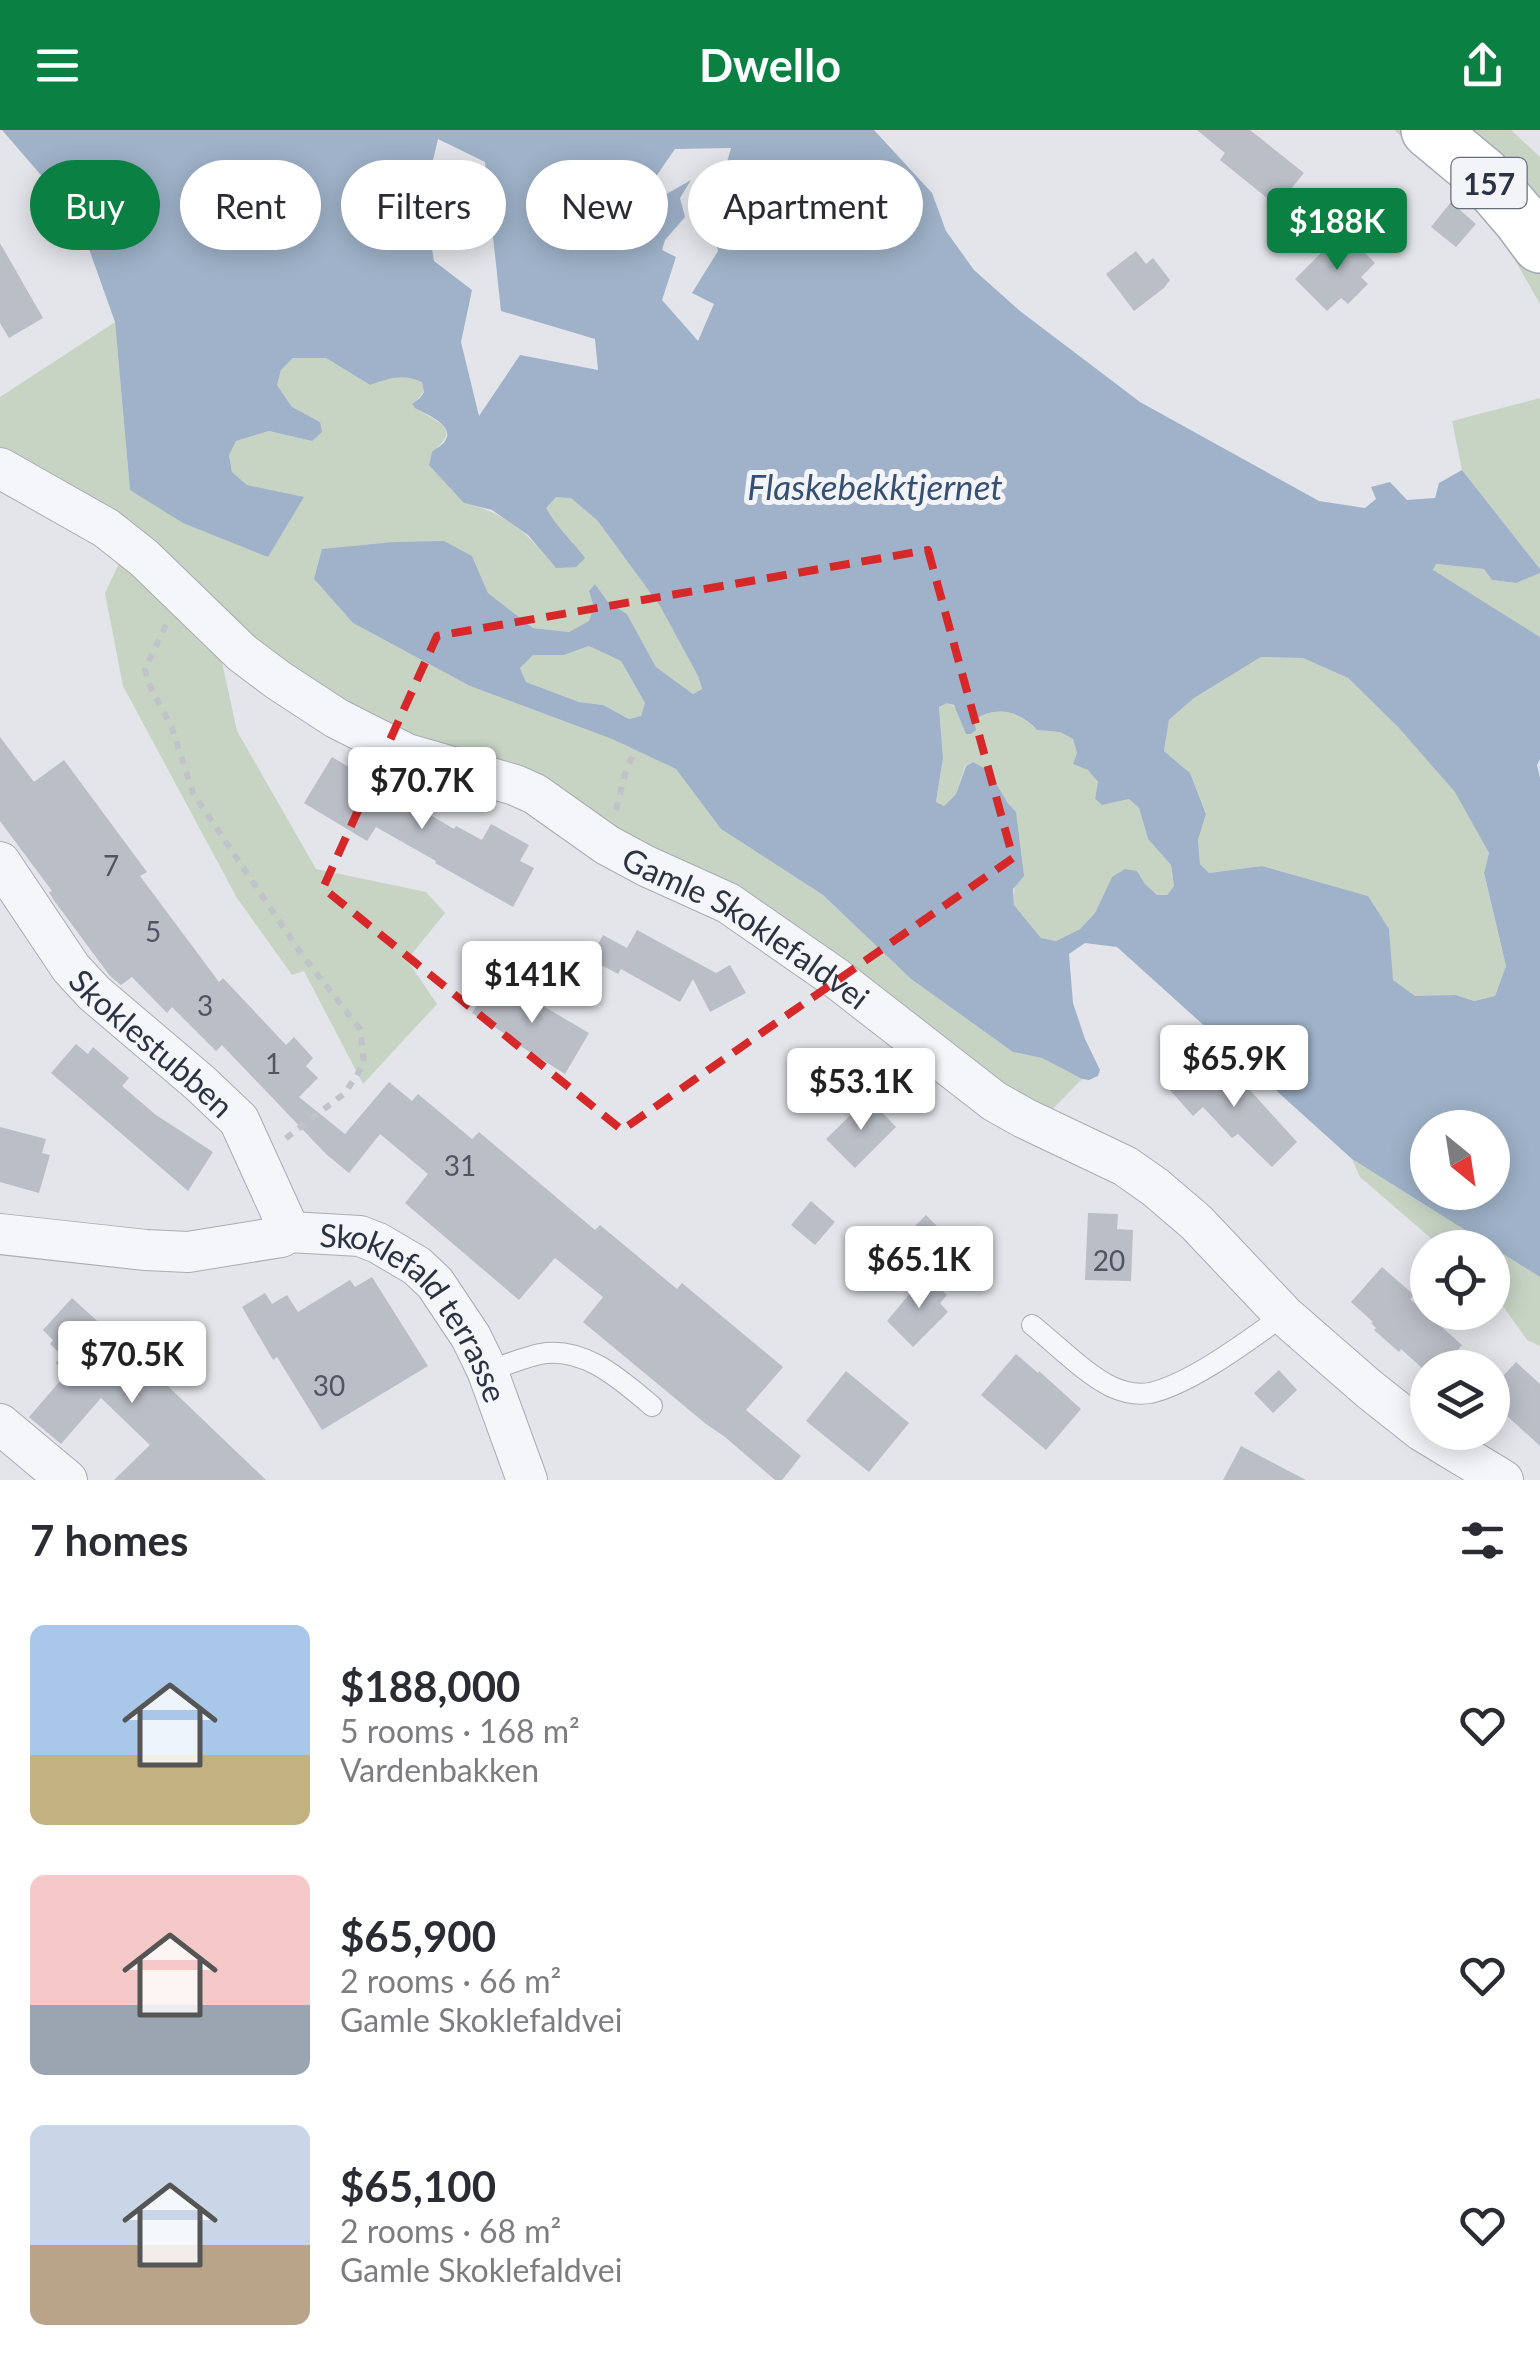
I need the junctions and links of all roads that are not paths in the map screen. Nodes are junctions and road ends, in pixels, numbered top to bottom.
1 (1429, 130) edge
2 (1540, 245) edge
3 (0, 468) edge
4 (0, 862) edge
5 (290, 1232) junction
6 (0, 1234) edge
7 (1284, 1314) junction
8 (1032, 1325) dead end
9 (486, 1370) junction
10 (652, 1406) dead end
11 (0, 1424) edge
12 (67, 1480) edge
13 (527, 1480) edge
14 (1503, 1480) edge

1 - 2 main road, 157
3 - 7 street, Gamle Skoklefaldvei
4 - 5 street, Skoklestubben
5 - 6 street, Skoklefald terrasse
5 - 9 street, Skoklefald terrasse
7 - 8 lane
7 - 14 street, Gamle Skoklefaldvei
9 - 10 lane
9 - 13 street, Skoklefald terrasse
11 - 12 street

